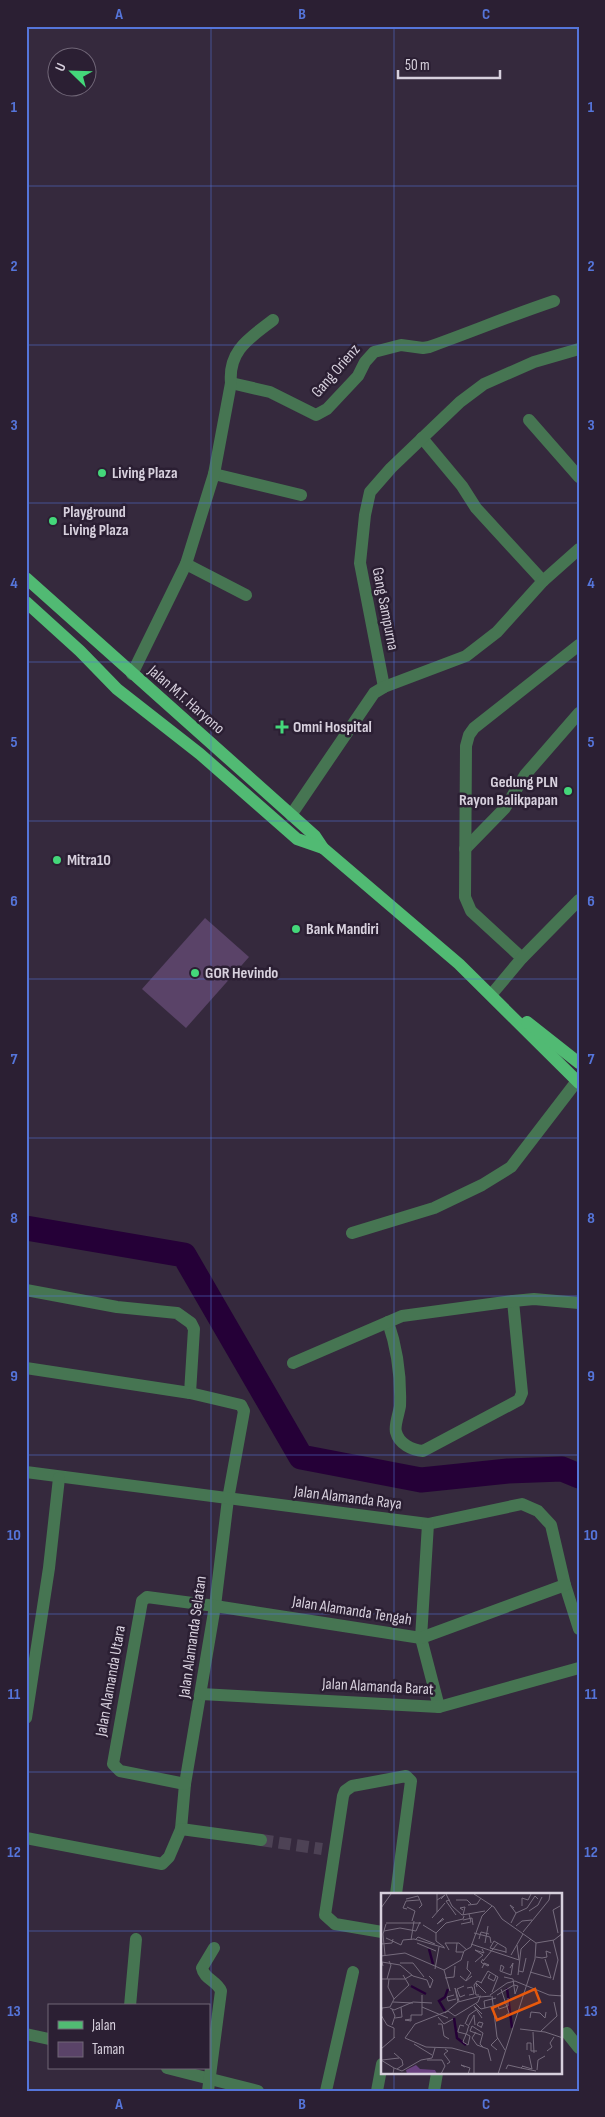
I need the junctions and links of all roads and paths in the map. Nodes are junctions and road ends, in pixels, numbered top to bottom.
1 (554, 301) dead end
2 (273, 320) dead end
3 (579, 349) edge
4 (231, 383) junction
5 (529, 420) dead end
6 (422, 438) junction
7 (214, 474) junction
8 (579, 477) edge
9 (301, 495) dead end
10 (579, 549) edge
11 (186, 564) junction
12 (26, 578) edge
13 (543, 581) junction
14 (246, 595) dead end
15 (26, 602) edge
16 (579, 645) edge
17 (132, 674) junction
18 (384, 687) junction
19 (579, 713) edge
20 (291, 816) junction
21 (323, 848) junction
22 (465, 849) junction
23 (579, 900) edge
24 (522, 958) junction
25 (491, 995) junction
26 (579, 1063) edge
27 (578, 1082) edge
28 (352, 1233) dead end
29 (26, 1290) edge
30 (513, 1300) junction
31 (579, 1303) edge
32 (388, 1322) junction
33 (293, 1363) dead end
34 (26, 1368) edge
35 (190, 1393) junction
36 (26, 1472) edge
37 (59, 1478) junction
38 (228, 1499) junction
39 (428, 1524) junction
40 (565, 1585) junction
41 (215, 1606) junction
42 (579, 1629) edge
43 (421, 1638) junction
44 (579, 1668) edge
45 (201, 1694) junction
46 (439, 1708) junction
47 (26, 1718) edge
48 (185, 1784) junction
49 (181, 1829) junction
50 (26, 1838) edge
51 (261, 1840) tunnel mouth
52 (322, 1849) tunnel mouth
53 (336, 1851) junction
54 (396, 1893) edge
55 (381, 1932) edge
56 (136, 1939) dead end
57 (214, 1948) dead end
58 (353, 1972) dead end
59 (130, 2004) edge
60 (567, 2033) dead end
61 (26, 2034) edge
62 (48, 2039) edge
63 (579, 2048) edge
64 (381, 2069) edge
65 (172, 2070) edge
66 (437, 2074) edge
67 (209, 2085) edge
68 (258, 2091) edge
69 (326, 2091) edge
70 (377, 2091) edge
71 (434, 2091) edge

1 - 4 street, Gang Orienz
2 - 4 street
3 - 6 street, Gang Sampurna
4 - 7 street
5 - 8 street
6 - 13 street
6 - 18 street, Gang Sampurna
7 - 9 street
7 - 11 street
10 - 13 street
11 - 14 street
11 - 17 street
12 - 17 main road, Jalan M.T. Haryono
13 - 18 street
15 - 21 main road, Jalan M.T. Haryono
16 - 22 street
17 - 20 main road, Jalan M.T. Haryono
18 - 20 street
19 - 22 street
20 - 21 main road, Jalan M.T. Haryono
21 - 25 main road, Jalan M.T. Haryono
22 - 24 street
23 - 24 street
24 - 25 street
25 - 26 main road, Jalan M.T. Haryono
25 - 27 main road, Jalan M.T. Haryono
27 - 28 street
29 - 35 street
30 - 31 street
30 - 32 street
30 - 32 street
32 - 33 street
34 - 35 street
35 - 38 street, Jalan Alamanda Selatan
36 - 37 street, Jalan Alamanda Raya
37 - 38 street, Jalan Alamanda Raya
37 - 47 street
38 - 39 street, Jalan Alamanda Raya
38 - 41 street, Jalan Alamanda Selatan
39 - 40 street, Jalan Alamanda Raya
39 - 43 street
40 - 42 street, Jalan Alamanda Raya
40 - 43 street, Jalan Alamanda Tengah
41 - 43 street, Jalan Alamanda Tengah
41 - 45 street, Jalan Alamanda Selatan
41 - 48 street, Jalan Alamanda Utara
43 - 46 street
44 - 46 street, Jalan Alamanda Barat
45 - 46 street, Jalan Alamanda Barat
45 - 48 street, Jalan Alamanda Selatan
48 - 49 street, Jalan Alamanda Selatan
49 - 50 street, Jalan Alamanda Selatan
49 - 51 street
52 - 53 street
53 - 54 street
53 - 55 street
56 - 59 street
57 - 67 street
58 - 69 street
60 - 63 street
61 - 62 street
64 - 70 street
65 - 67 street
66 - 71 street
67 - 68 street

